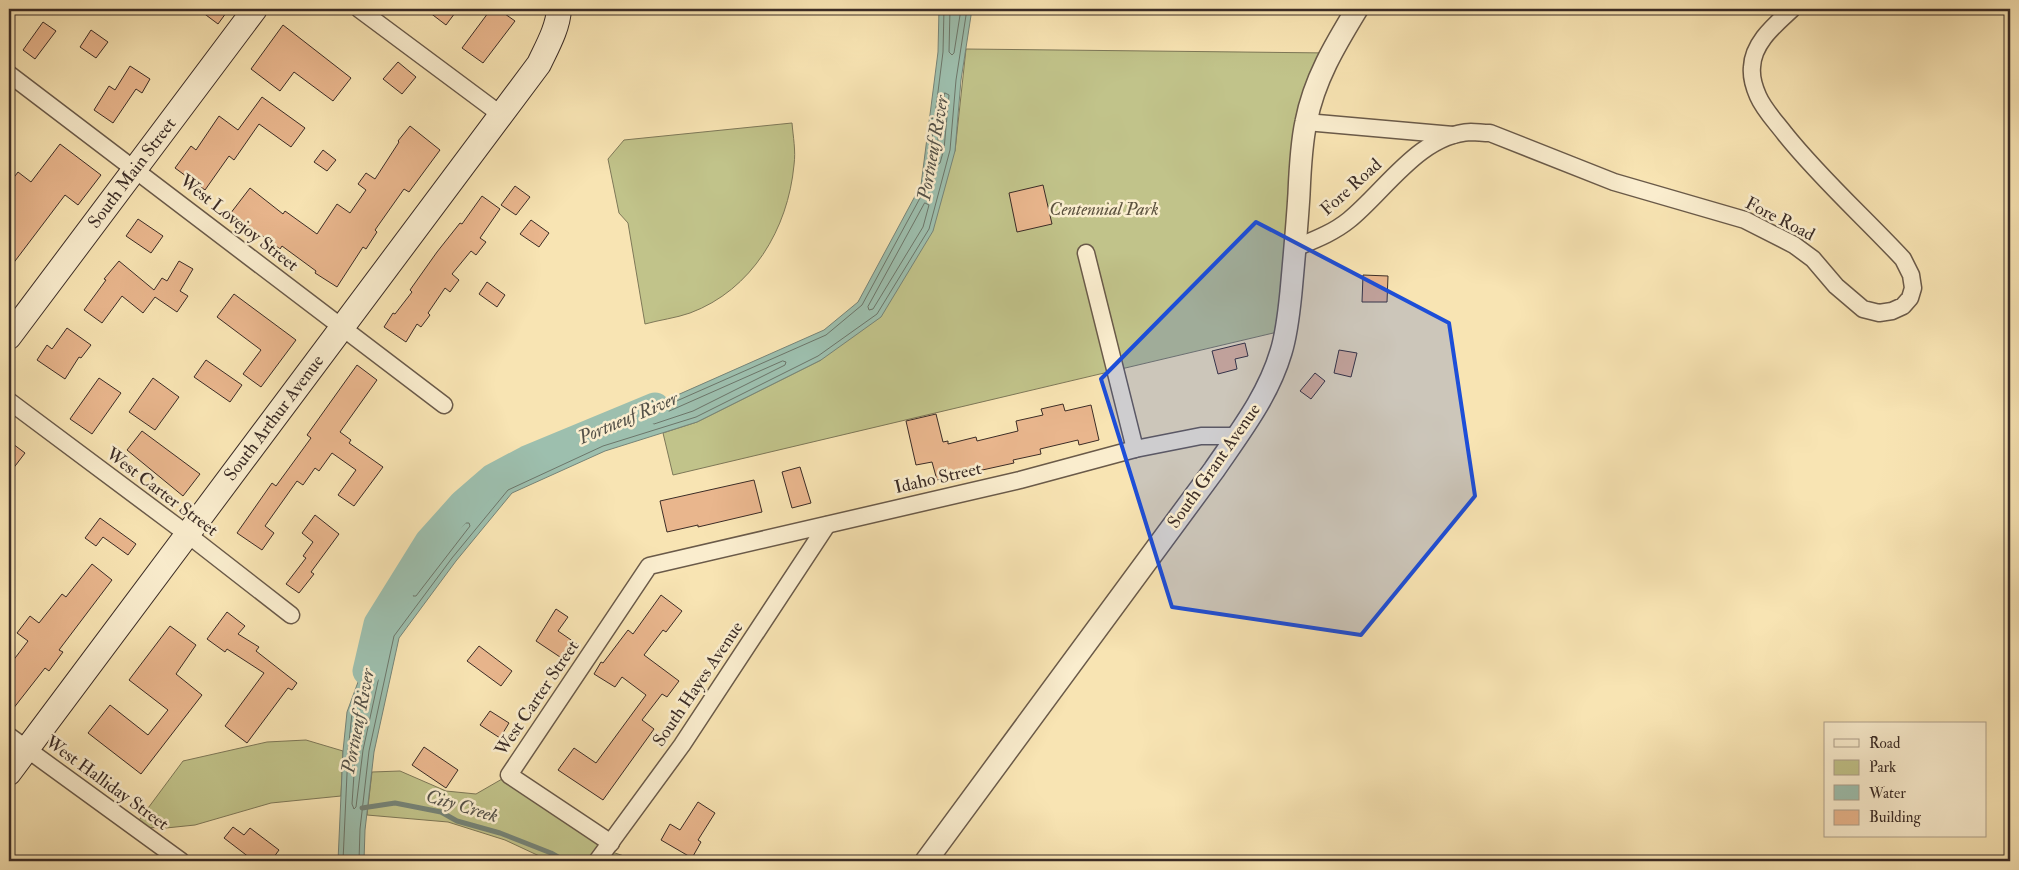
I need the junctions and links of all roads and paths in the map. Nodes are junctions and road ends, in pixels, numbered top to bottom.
1 (255, 9) edge
2 (359, 9) edge
3 (559, 9) edge
4 (1357, 9) edge
5 (1792, 9) edge
6 (9, 74) edge
7 (500, 114) junction
8 (1306, 122) junction
9 (1454, 135) junction
10 (135, 169) junction
11 (1295, 248) junction
12 (1086, 253) dead end
13 (342, 327) junction
14 (9, 337) edge
15 (9, 401) edge
16 (444, 405) dead end
17 (1237, 436) junction
18 (1135, 450) junction
19 (827, 525) junction
20 (187, 534) junction
21 (649, 566) joint
22 (291, 615) dead end
23 (17, 743) edge
24 (9, 773) edge
25 (611, 843) junction
26 (181, 861) edge
27 (597, 861) edge
28 (926, 861) edge

1 - 10 main road, South Main Street
2 - 7 street
3 - 7 main road, South Arthur Avenue
4 - 8 street, South Grant Avenue
5 - 9 street, Fore Road
6 - 10 street, West Lovejoy Street
7 - 13 main road, South Arthur Avenue
8 - 9 street
8 - 11 street, South Grant Avenue
9 - 11 street, Fore Road
10 - 13 street, West Lovejoy Street
10 - 14 main road, South Main Street
11 - 17 street, South Grant Avenue
12 - 18 street
13 - 16 street, West Lovejoy Street
13 - 20 main road, South Arthur Avenue
15 - 20 street, West Carter Street
17 - 18 street, Idaho Street
17 - 28 street, South Grant Avenue
18 - 19 street, Idaho Street
19 - 21 street, Idaho Street
19 - 25 street, South Hayes Avenue
20 - 22 street, West Carter Street
20 - 23 main road, South Arthur Avenue
21 - 25 street, West Carter Street
23 - 24 main road, South Arthur Avenue
23 - 26 street, West Halliday Street
25 - 27 street, South Hayes Avenue

